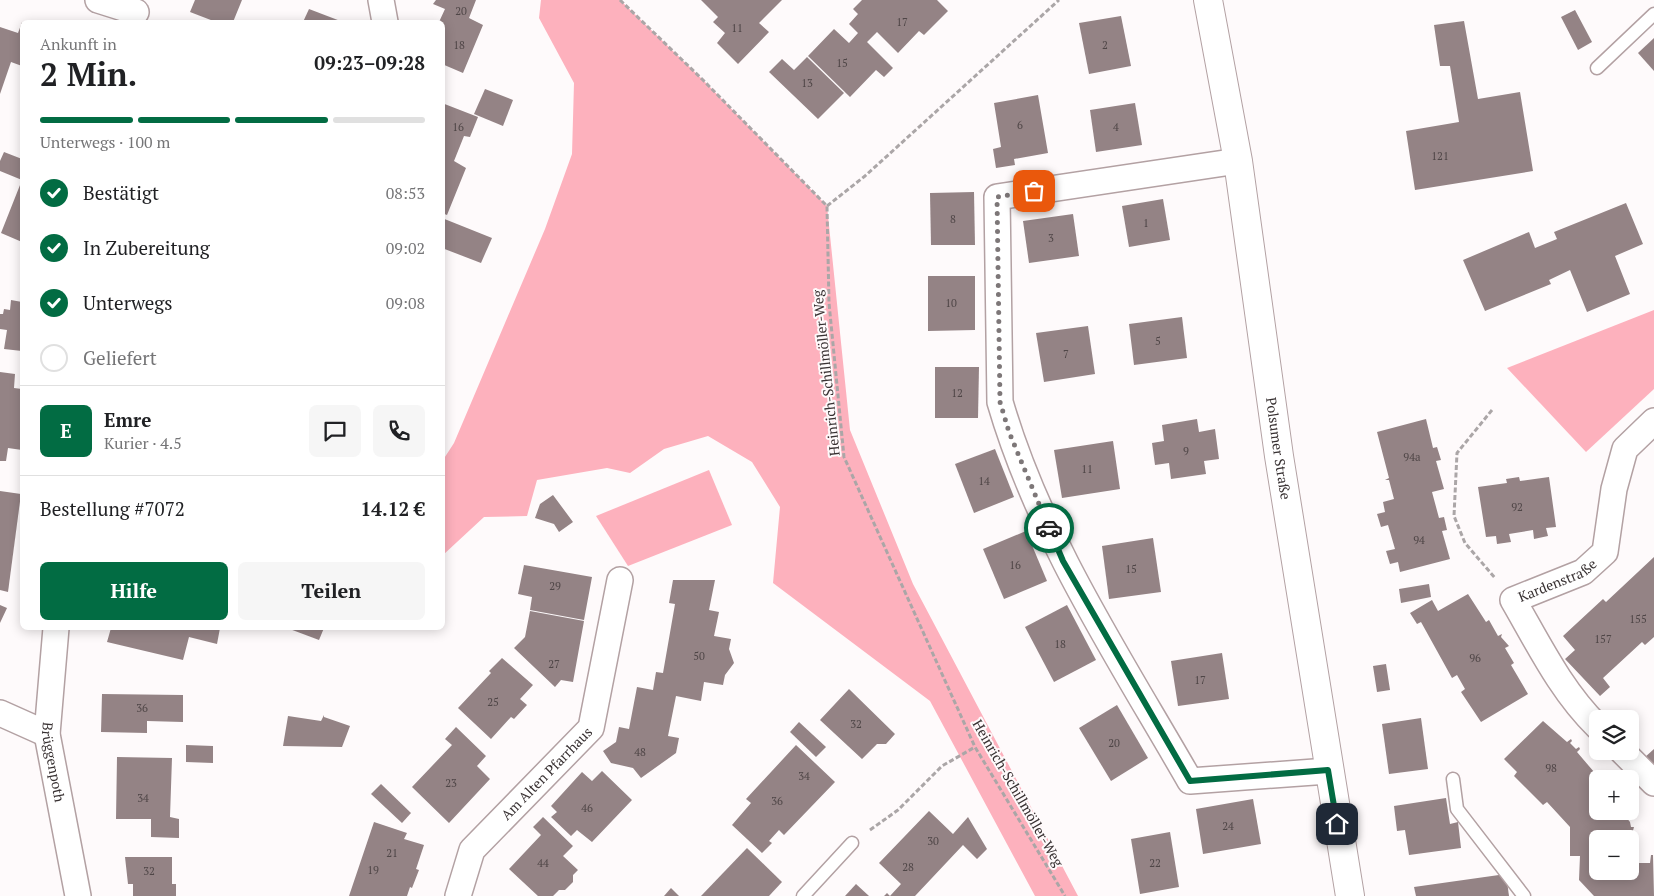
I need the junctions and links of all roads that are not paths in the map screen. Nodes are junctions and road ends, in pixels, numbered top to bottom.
1 (98, 0) edge
2 (381, 0) edge
3 (1208, 0) edge
4 (136, 12) edge
5 (1654, 14) edge
6 (385, 20) edge
7 (1597, 68) dead end
8 (1238, 161) junction
9 (1654, 421) edge
10 (620, 580) dead end
11 (56, 630) edge
12 (0, 713) edge
13 (1589, 718) edge
14 (47, 734) junction
15 (1631, 760) edge
16 (1328, 770) junction
17 (1453, 779) dead end
18 (1654, 783) edge
19 (852, 843) road end
20 (78, 896) edge
21 (458, 896) edge
22 (803, 896) edge
23 (1350, 896) edge
24 (1524, 896) edge

1 - 4 street
2 - 6 street
3 - 8 main road, Polsumer Straße
5 - 7 lane
8 - 16 main road, Polsumer Straße
8 - 16 street
9 - 13 street, Kardenstraße
10 - 21 street, Am Alten Pfarrhaus
11 - 14 street, Brüggenpoth
12 - 14 street
14 - 20 street, Brüggenpoth
15 - 18 street
16 - 23 main road, Polsumer Straße
17 - 24 lane
19 - 22 lane

